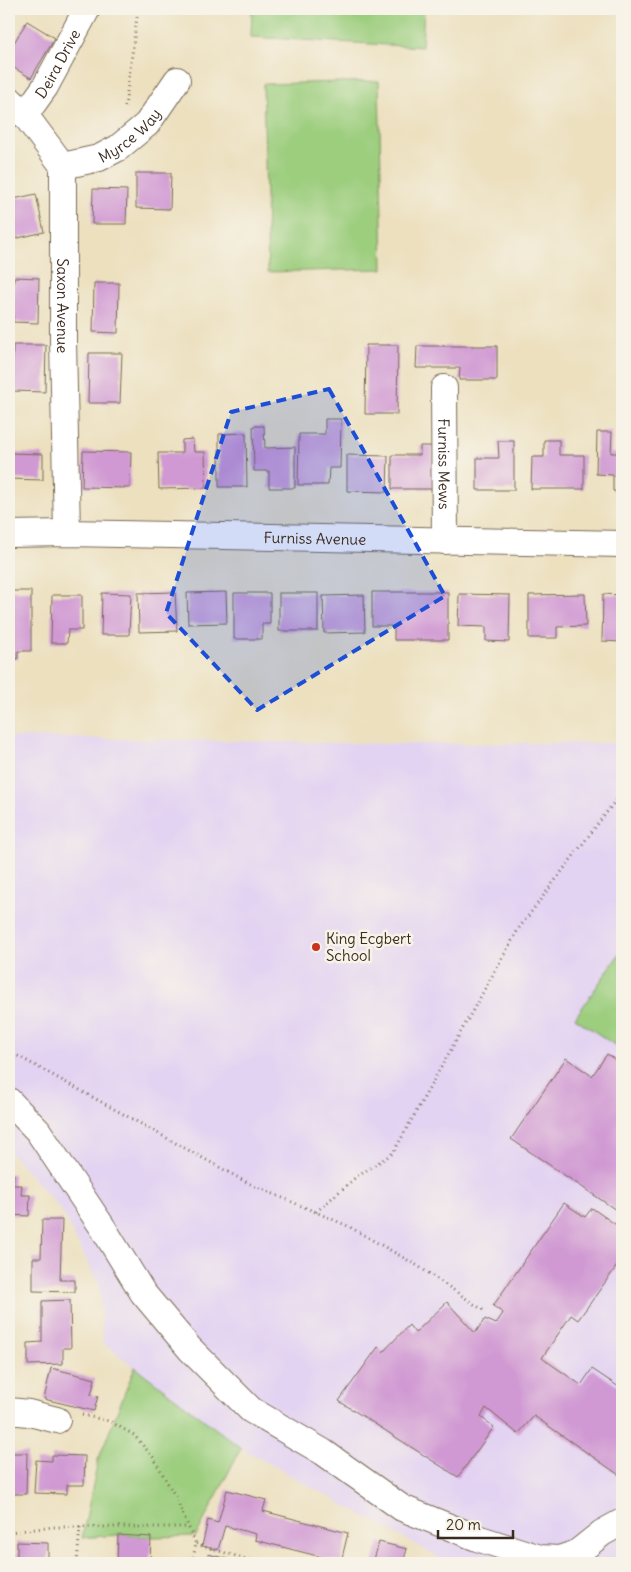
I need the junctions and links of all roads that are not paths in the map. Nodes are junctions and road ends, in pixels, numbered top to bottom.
1 (87, 9) edge
2 (177, 80) dead end
3 (17, 107) edge
4 (63, 166) junction
5 (444, 388) dead end
6 (9, 534) edge
7 (67, 534) junction
8 (445, 540) junction
9 (622, 544) edge
10 (9, 1101) edge
11 (9, 1411) edge
12 (58, 1420) road end
13 (622, 1522) edge

1 - 3 street, Deira Drive
2 - 4 street, Myrce Way
3 - 4 street
4 - 7 street, Saxon Avenue
5 - 8 street, Furniss Mews
6 - 7 street, Furniss Avenue
7 - 8 street, Furniss Avenue
8 - 9 street, Furniss Avenue
10 - 13 street
11 - 12 street

